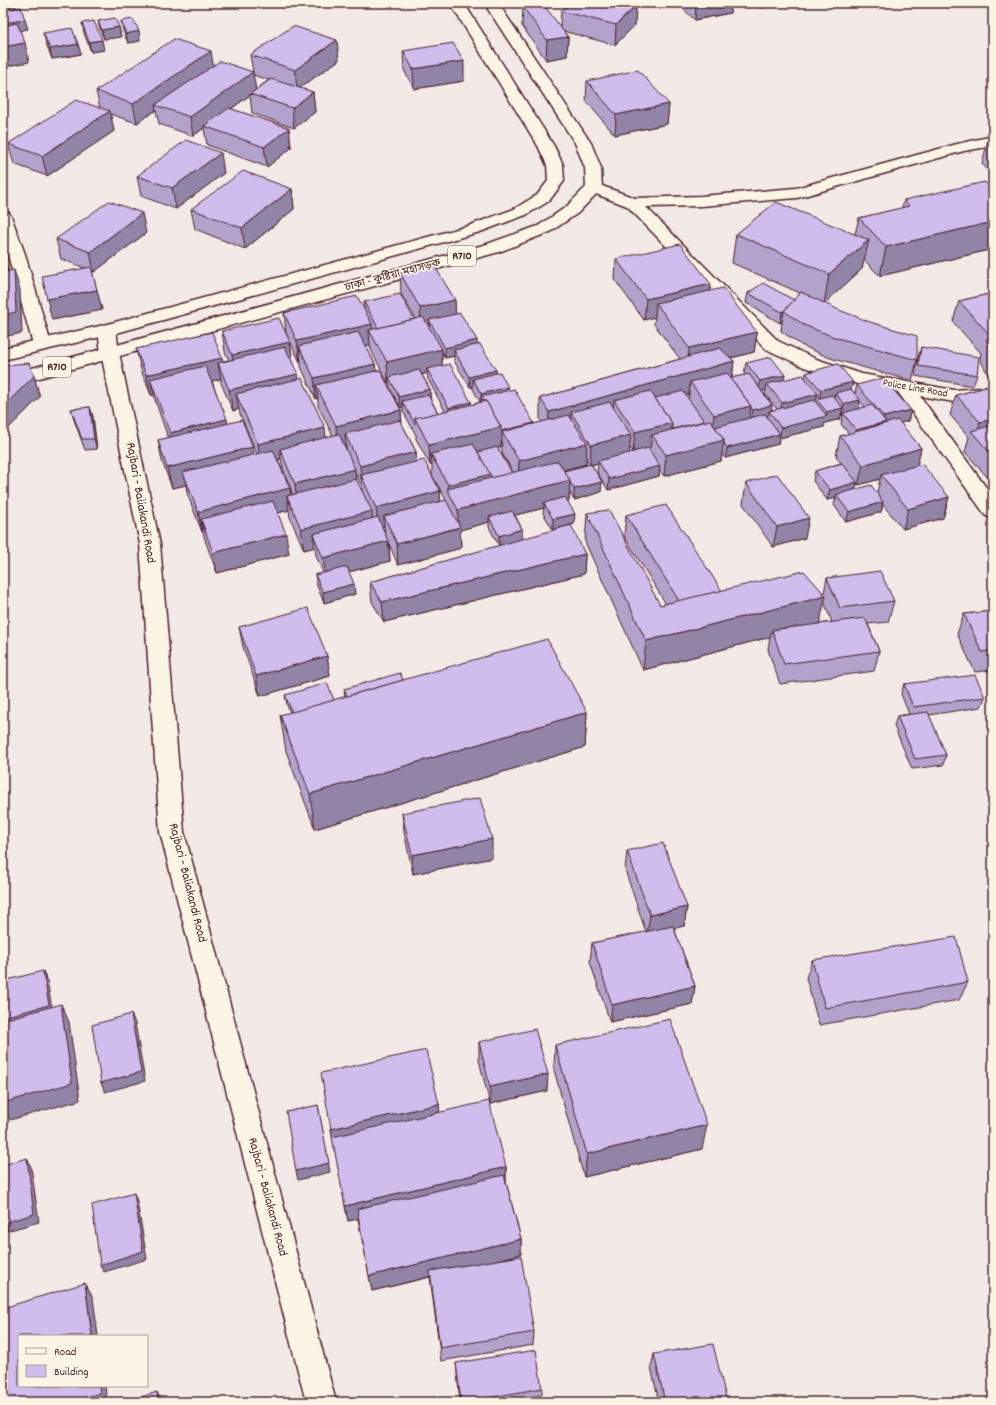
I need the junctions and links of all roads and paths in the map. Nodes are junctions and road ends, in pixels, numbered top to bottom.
1 (457, 3) edge
2 (492, 3) edge
3 (993, 141) edge
4 (594, 188) junction
5 (633, 203) junction
6 (3, 216) edge
7 (107, 330) junction
8 (42, 344) junction
9 (110, 353) junction
10 (3, 354) edge
11 (3, 382) edge
12 (904, 387) junction
13 (993, 393) edge
14 (993, 511) edge
15 (321, 1402) edge

1 - 7 main road, ঢাকা - কুষ্টিয়া মহাসড়ক / R710
2 - 4 main road
3 - 5 main road
4 - 5 main road, Police Line Road
4 - 9 main road, ঢাকা - কুষ্টিয়া মহাসড়ক / R710
5 - 12 main road, Police Line Road
6 - 8 main road
7 - 8 main road, R710
7 - 9 main road, Rajbari - Baliakandi Road
8 - 10 main road, R710
9 - 11 main road, R710
9 - 15 main road, Rajbari - Baliakandi Road
12 - 13 main road, Police Line Road
12 - 14 main road

